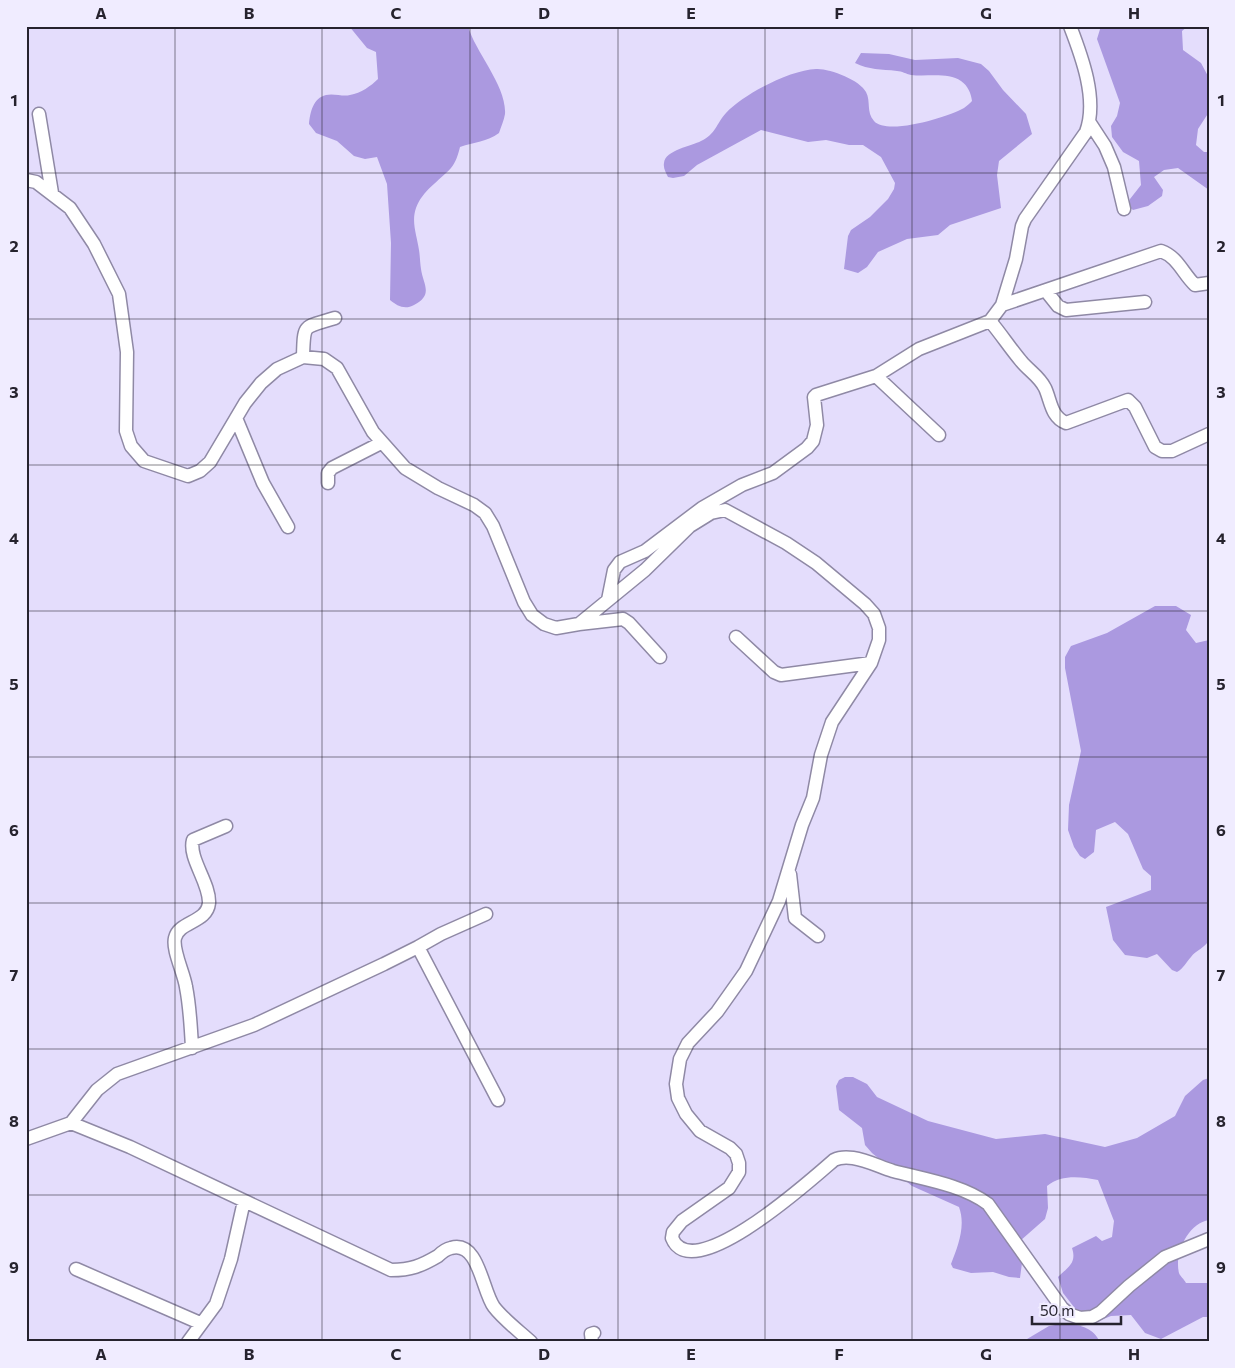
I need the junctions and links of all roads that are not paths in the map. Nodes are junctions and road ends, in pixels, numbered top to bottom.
1 (1070, 26) edge
2 (39, 114) dead end
3 (1090, 123) junction
4 (26, 180) edge
5 (52, 193) junction
6 (1124, 209) dead end
7 (1209, 283) edge
8 (1046, 291) junction
9 (1145, 302) dead end
10 (1002, 305) junction
11 (336, 318) dead end
12 (990, 320) junction
13 (304, 357) junction
14 (876, 376) junction
15 (236, 418) junction
16 (1209, 434) edge
17 (938, 435) dead end
18 (381, 442) junction
19 (328, 483) dead end
20 (288, 527) dead end
21 (608, 600) junction
22 (579, 624) junction
23 (736, 637) dead end
24 (660, 658) dead end
25 (871, 663) junction
26 (226, 826) dead end
27 (790, 866) junction
28 (486, 914) dead end
29 (818, 936) dead end
30 (418, 947) junction
31 (192, 1048) junction
32 (498, 1100) dead end
33 (71, 1123) junction
34 (26, 1139) edge
35 (244, 1201) junction
36 (1209, 1239) edge
37 (76, 1269) dead end
38 (200, 1324) junction
39 (188, 1342) edge
40 (531, 1342) edge

1 - 3 street
2 - 5 street
3 - 6 street
3 - 10 street
4 - 5 street
5 - 15 street
7 - 8 street
8 - 9 street
8 - 10 street
10 - 12 street
11 - 13 street
12 - 14 street
12 - 16 street
13 - 15 street
13 - 18 street
14 - 17 street
14 - 21 street
15 - 20 street
18 - 19 street
18 - 22 street
21 - 22 street
21 - 25 street
22 - 24 street
23 - 25 street
25 - 27 street
26 - 31 street
27 - 29 street
27 - 36 street
28 - 30 street
30 - 31 street
30 - 32 street
31 - 33 street
33 - 34 street
33 - 35 street
35 - 38 street
35 - 40 street
37 - 38 street
38 - 39 street

